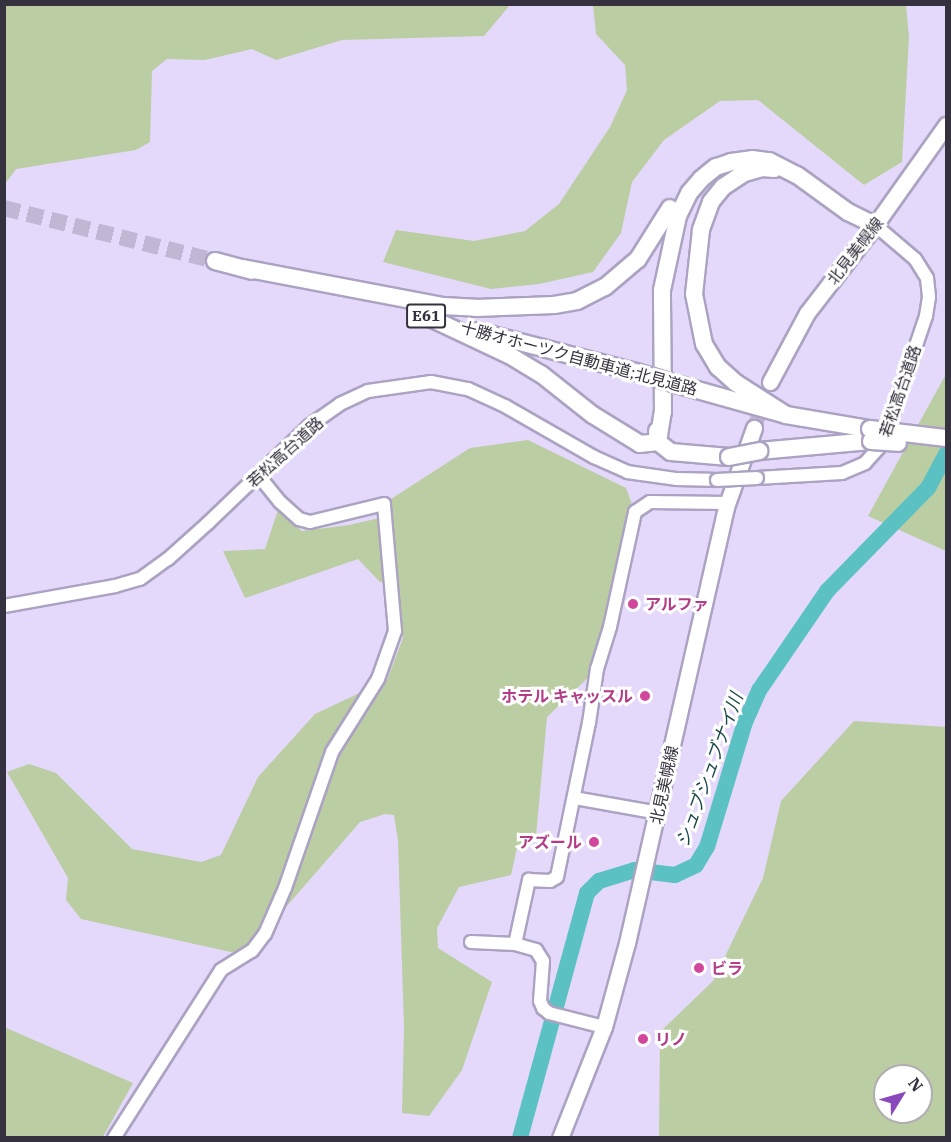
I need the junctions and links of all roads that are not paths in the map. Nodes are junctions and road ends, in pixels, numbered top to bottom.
1 (946, 124) edge
2 (784, 169) junction
3 (670, 208) junction
4 (876, 225) junction
5 (216, 261) tunnel mouth
6 (243, 268) junction
7 (426, 316) junction
8 (770, 382) tunnel mouth
9 (786, 416) junction
10 (754, 428) tunnel mouth
11 (871, 435) junction
12 (946, 438) edge
13 (658, 442) junction
14 (946, 443) edge
15 (258, 475) junction
16 (727, 503) junction
17 (4, 606) edge
18 (574, 798) junction
19 (658, 813) junction
20 (471, 942) dead end
21 (515, 944) junction
22 (604, 1027) junction
23 (114, 1137) edge
24 (560, 1137) edge

1 - 4 main road, 北見美幌線
2 - 4 highway
2 - 9 highway
2 - 13 highway
3 - 4 highway
3 - 6 highway
3 - 13 highway
4 - 8 main road, 北見美幌線
4 - 15 street, 若松高台道路, bridge
5 - 6 highway, 十勝オホーツク自動車道;北見道路 / E61
6 - 7 highway, 十勝オホーツク自動車道;北見道路 / E61
7 - 9 highway, 十勝オホーツク自動車道;北見道路 / E61, bridge
7 - 13 highway
9 - 11 highway, 十勝オホーツク自動車道;北見道路 / E61
10 - 16 main road, 北見美幌線
11 - 12 highway, 十勝オホーツク自動車道;北見道路 / E61, bridge
11 - 13 highway, bridge
11 - 14 highway, bridge
15 - 17 street, 若松高台道路
15 - 23 street
16 - 18 street
16 - 19 main road, 北見美幌線
18 - 19 street
18 - 21 street
19 - 22 main road, 北見美幌線
20 - 21 street
21 - 22 street
22 - 24 main road, 北見美幌線

